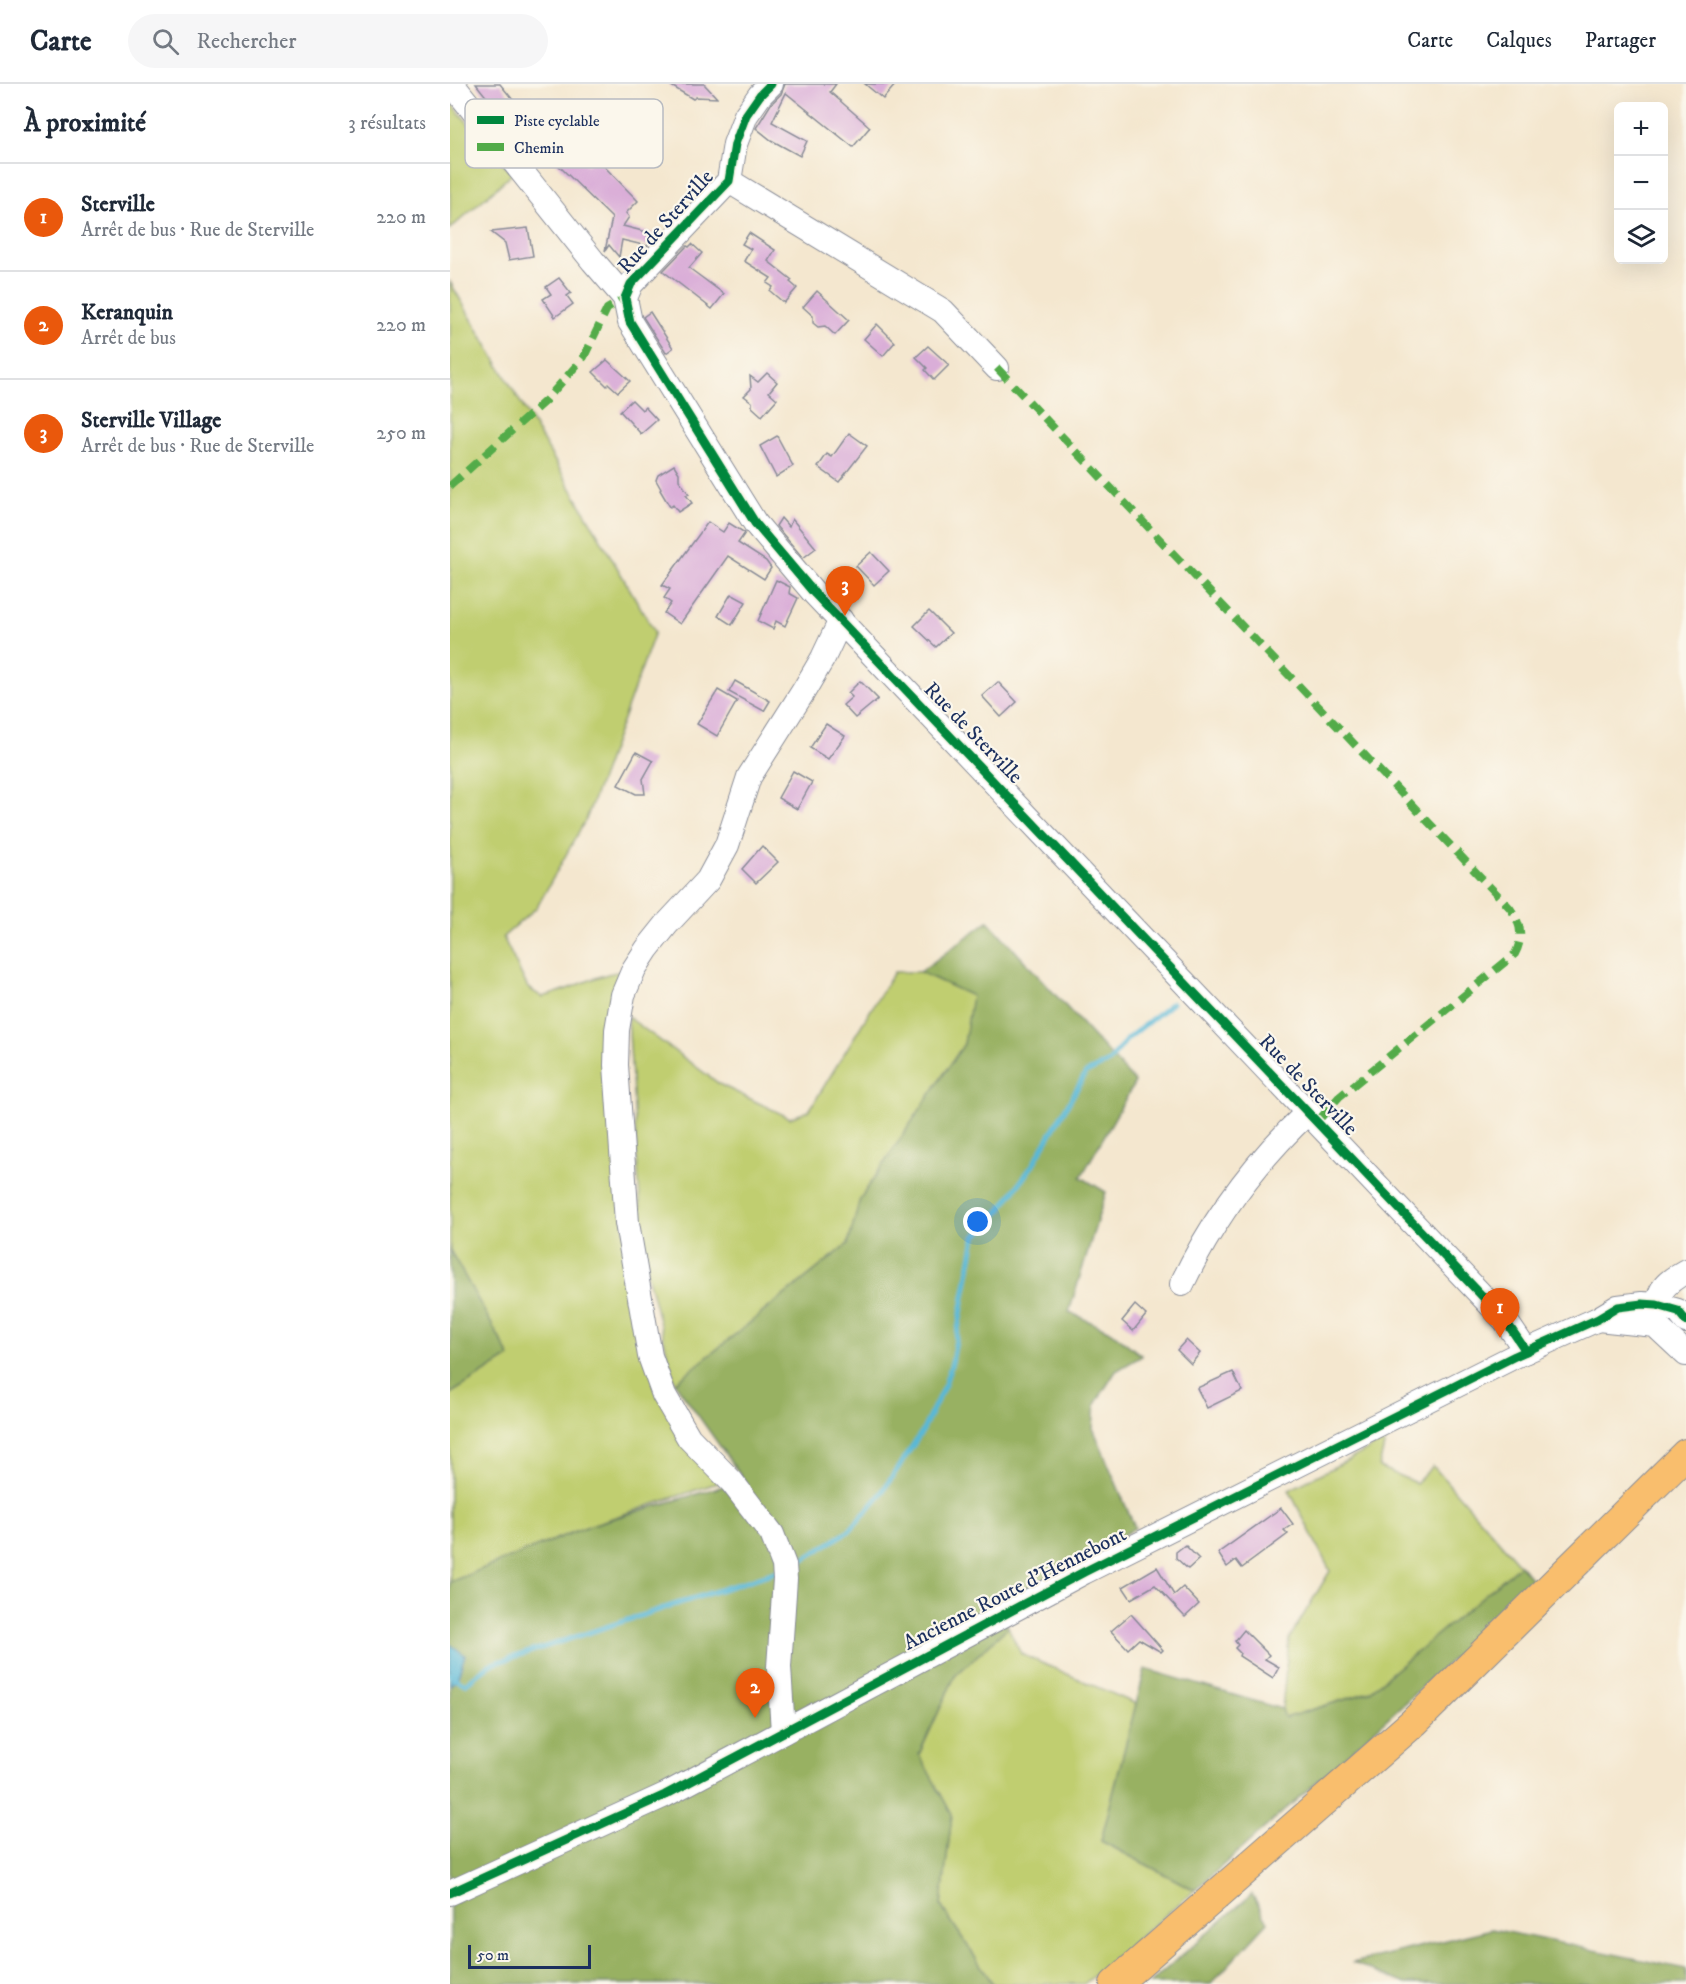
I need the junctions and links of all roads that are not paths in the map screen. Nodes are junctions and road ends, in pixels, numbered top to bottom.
1 (452, 84) edge
2 (771, 84) edge
3 (465, 100) edge
4 (519, 168) edge
5 (729, 181) junction
6 (626, 298) junction
7 (997, 368) dead end
8 (841, 620) junction
9 (1308, 1112) junction
10 (1686, 1271) edge
11 (1182, 1284) dead end
12 (1686, 1284) edge
13 (1669, 1316) edge
14 (1526, 1351) junction
15 (1686, 1354) edge
16 (1686, 1454) edge
17 (783, 1732) junction
18 (450, 1893) edge
19 (1115, 1984) edge

1 - 3 street
2 - 5 street, Rue de Sterville
4 - 6 street
5 - 6 street, Rue de Sterville
5 - 7 street
6 - 8 street, Rue de Sterville
8 - 9 street, Rue de Sterville
8 - 17 street
9 - 11 street
9 - 14 street, Rue de Sterville
10 - 13 street
12 - 13 street
13 - 14 street, Ancienne Route d'Hennebont
13 - 15 street
14 - 17 street, Ancienne Route d'Hennebont
16 - 19 main road
17 - 18 street, Ancienne Route d'Hennebont

